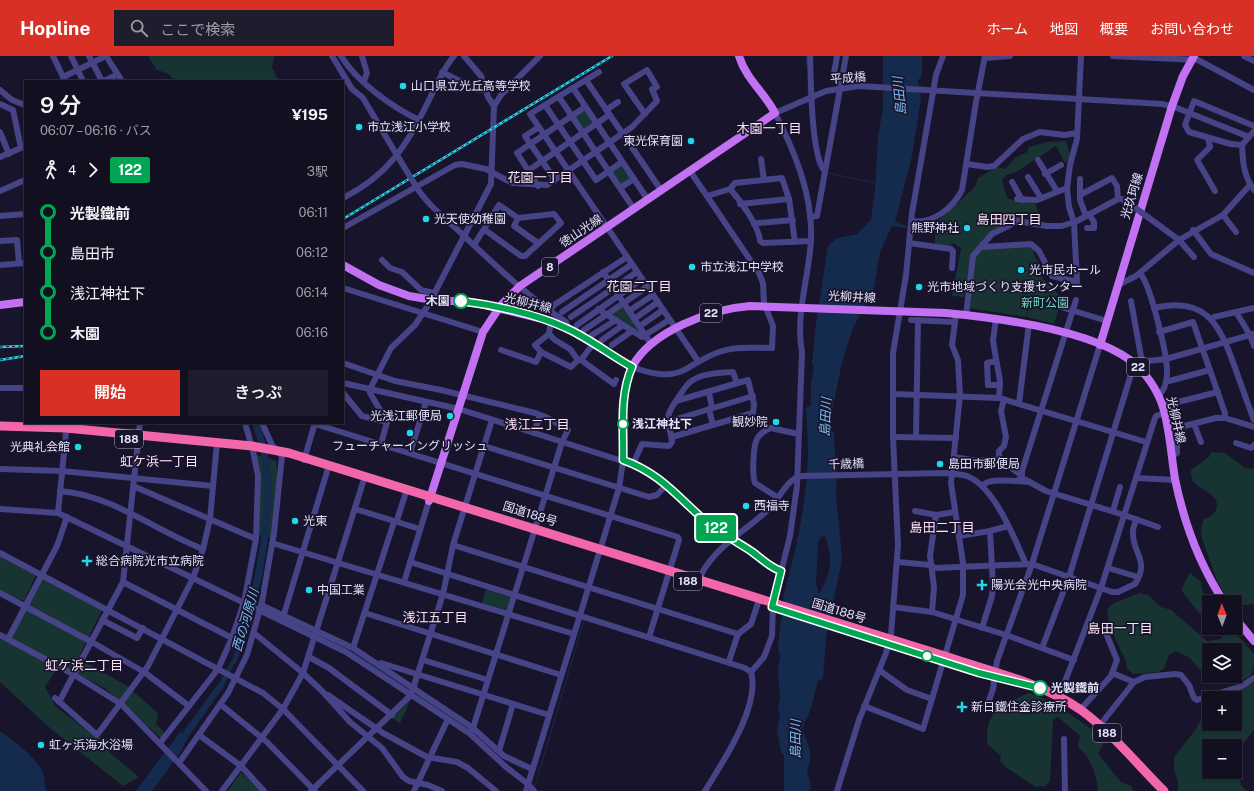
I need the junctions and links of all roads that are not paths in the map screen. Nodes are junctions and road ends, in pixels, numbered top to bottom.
1 (54, 56) edge
2 (71, 56) edge
3 (89, 56) edge
4 (332, 56) edge
5 (341, 56) edge
6 (362, 56) edge
7 (454, 56) edge
8 (464, 56) edge
9 (540, 56) edge
10 (739, 56) edge
11 (810, 56) edge
12 (837, 56) edge
13 (846, 56) edge
14 (943, 56) edge
15 (1010, 56) edge
16 (1081, 56) edge
17 (1113, 56) edge
18 (1244, 56) edge
19 (104, 57) edge
20 (985, 57) edge
21 (1176, 57) edge
22 (1191, 57) edge
23 (1254, 61) edge
24 (92, 63) junction
25 (78, 70) junction
26 (442, 72) junction
27 (599, 72) dead end
28 (114, 76) dead end
29 (64, 79) edge
30 (833, 79) dead end
31 (83, 80) edge
32 (102, 80) edge
33 (105, 80) edge
34 (121, 80) edge
35 (586, 80) junction
36 (364, 81) junction
37 (842, 87) junction
38 (573, 88) junction
39 (0, 90) edge
40 (486, 90) junction
41 (1254, 90) edge
42 (931, 91) junction
43 (977, 94) junction
44 (812, 96) junction
45 (559, 97) junction
46 (12, 100) junction
47 (1079, 100) junction
48 (618, 102) dead end
49 (0, 104) edge
50 (24, 105) edge
51 (545, 105) junction
52 (494, 106) junction
53 (585, 106) junction
54 (1172, 106) junction
55 (8, 107) junction
56 (608, 112) junction
57 (1189, 112) junction
58 (775, 113) junction
59 (645, 114) junction
60 (571, 116) junction
61 (419, 120) junction
62 (597, 124) junction
63 (558, 125) junction
64 (1254, 126) edge
65 (539, 127) junction
66 (1254, 131) edge
67 (0, 132) edge
68 (583, 133) junction
69 (622, 133) junction
70 (1077, 133) junction
71 (544, 135) junction
72 (1249, 137) junction
73 (1208, 138) junction
74 (570, 142) junction
75 (609, 142) junction
76 (530, 144) junction
77 (1242, 145) junction
78 (596, 151) junction
79 (556, 152) junction
80 (9, 154) junction
81 (0, 157) edge
82 (761, 159) dead end
83 (582, 160) junction
84 (1038, 160) dead end
85 (542, 161) junction
86 (622, 162) junction
87 (967, 164) junction
88 (1061, 165) dead end
89 (529, 170) junction
90 (568, 170) junction
91 (608, 170) junction
92 (824, 170) junction
93 (690, 171) junction
94 (493, 172) junction
95 (1045, 174) junction
96 (1028, 178) dead end
97 (634, 179) junction
98 (1080, 179) dead end
99 (24, 180) edge
100 (555, 180) junction
101 (764, 180) junction
102 (1012, 182) dead end
103 (415, 184) junction
104 (538, 186) junction
105 (1252, 187) edge
106 (620, 188) junction
107 (1067, 188) junction
108 (730, 189) junction
109 (661, 190) junction
110 (0, 191) edge
111 (1057, 191) junction
112 (1216, 191) dead end
113 (1080, 195) junction
114 (707, 196) junction
115 (344, 197) edge
116 (1041, 198) junction
117 (789, 199) junction
118 (1118, 199) junction
119 (648, 200) junction
120 (740, 204) junction
121 (634, 209) junction
122 (24, 214) edge
123 (1088, 215) junction
124 (1223, 215) junction
125 (0, 216) edge
126 (810, 217) junction
127 (518, 218) junction
128 (793, 220) junction
129 (912, 221) junction
130 (1074, 222) junction
131 (754, 224) junction
132 (344, 227) edge
133 (607, 227) junction
134 (1087, 228) dead end
135 (485, 230) junction
136 (1193, 230) junction
137 (1236, 232) dead end
138 (464, 236) junction
139 (1178, 240) junction
140 (0, 241) edge
141 (811, 241) junction
142 (795, 242) junction
143 (538, 243) junction
144 (909, 243) junction
145 (474, 245) junction
146 (982, 246) junction
147 (627, 257) junction
148 (1194, 257) dead end
149 (382, 260) dead end
150 (22, 263) edge
151 (632, 264) junction
152 (0, 265) edge
153 (344, 266) edge
154 (952, 268) dead end
155 (604, 272) junction
156 (637, 272) junction
157 (1254, 272) edge
158 (1140, 273) junction
159 (642, 279) junction
160 (609, 280) junction
161 (1118, 284) junction
162 (520, 286) junction
163 (581, 287) junction
164 (647, 287) junction
165 (344, 288) edge
166 (614, 288) junction
167 (587, 295) junction
168 (619, 295) junction
169 (653, 295) junction
170 (1076, 300) dead end
171 (1131, 301) dead end
172 (24, 302) edge
173 (658, 302) junction
174 (592, 303) junction
175 (624, 303) junction
176 (429, 304) dead end
177 (0, 305) edge
178 (765, 306) junction
179 (806, 307) junction
180 (1062, 307) dead end
181 (498, 308) junction
182 (1154, 308) junction
183 (1254, 308) edge
184 (598, 309) junction
185 (663, 310) junction
186 (549, 311) junction
187 (629, 311) junction
188 (897, 311) junction
189 (1072, 311) junction
190 (562, 312) dead end
191 (1236, 312) junction
192 (424, 313) junction
193 (607, 314) junction
194 (966, 315) junction
195 (571, 317) dead end
196 (1214, 317) dead end
197 (634, 318) junction
198 (955, 318) junction
199 (996, 318) junction
200 (616, 320) junction
201 (670, 320) junction
202 (911, 320) dead end
203 (918, 320) junction
204 (551, 321) junction
205 (1107, 321) junction
206 (1029, 324) junction
207 (577, 325) dead end
208 (623, 325) junction
209 (640, 326) junction
210 (567, 328) junction
211 (584, 330) dead end
212 (675, 330) junction
213 (632, 331) junction
214 (483, 332) junction
215 (1159, 332) junction
216 (549, 334) junction
217 (1065, 334) junction
218 (1252, 334) edge
219 (592, 335) dead end
220 (646, 335) junction
221 (602, 340) dead end
222 (1226, 341) junction
223 (593, 344) junction
224 (651, 344) junction
225 (612, 345) dead end
226 (1100, 345) junction
227 (1254, 346) edge
228 (1202, 348) junction
229 (501, 350) dead end
230 (541, 352) junction
231 (1166, 359) junction
232 (580, 360) junction
233 (698, 361) junction
234 (996, 361) junction
235 (344, 362) edge
236 (1140, 364) junction
237 (632, 367) junction
238 (1210, 370) junction
239 (378, 374) junction
240 (616, 380) dead end
241 (1166, 380) junction
242 (344, 383) edge
243 (737, 383) junction
244 (1000, 385) junction
245 (0, 388) edge
246 (24, 388) edge
247 (370, 389) junction
248 (708, 392) junction
249 (1218, 392) junction
250 (344, 394) edge
251 (893, 394) junction
252 (916, 394) junction
253 (960, 395) junction
254 (463, 396) junction
255 (752, 396) junction
256 (1158, 396) junction
257 (1001, 398) junction
258 (676, 401) junction
259 (426, 402) junction
260 (1019, 403) junction
261 (1173, 404) junction
262 (710, 408) junction
263 (459, 409) junction
264 (1041, 410) junction
265 (1163, 410) junction
266 (540, 415) junction
267 (1225, 418) junction
268 (492, 420) junction
269 (1254, 420) edge
270 (1077, 421) junction
271 (387, 422) junction
272 (667, 422) junction
273 (140, 424) edge
274 (245, 424) edge
275 (262, 424) edge
276 (314, 424) edge
277 (317, 424) edge
278 (1194, 424) junction
279 (713, 425) junction
280 (0, 426) edge
281 (1180, 427) junction
282 (1254, 427) edge
283 (66, 428) edge
284 (0, 431) edge
285 (1113, 432) junction
286 (534, 434) junction
287 (798, 434) junction
288 (893, 437) junction
289 (916, 437) junction
290 (138, 438) junction
291 (672, 438) junction
292 (956, 438) junction
293 (562, 442) junction
294 (1146, 442) junction
295 (1201, 442) dead end
296 (1236, 443) dead end
297 (381, 444) junction
298 (217, 445) junction
299 (1254, 445) edge
300 (484, 446) junction
301 (255, 449) junction
302 (274, 452) junction
303 (410, 453) junction
304 (954, 457) junction
305 (1171, 457) junction
306 (999, 459) junction
307 (304, 460) junction
308 (623, 460) junction
309 (442, 463) junction
310 (633, 464) junction
311 (328, 467) junction
312 (554, 468) junction
313 (0, 469) edge
314 (62, 471) junction
315 (892, 473) junction
316 (475, 474) junction
317 (952, 474) junction
318 (799, 476) junction
319 (134, 478) junction
320 (364, 478) junction
321 (1020, 478) junction
322 (1136, 478) junction
323 (1176, 480) junction
324 (666, 485) junction
325 (134, 486) junction
326 (213, 486) junction
327 (982, 486) junction
328 (1120, 487) dead end
329 (618, 488) junction
330 (60, 491) junction
331 (406, 491) junction
332 (1054, 493) junction
333 (546, 496) junction
334 (777, 497) junction
335 (430, 499) junction
336 (1091, 504) junction
337 (0, 509) edge
338 (355, 509) junction
339 (464, 509) junction
340 (915, 511) dead end
341 (1113, 511) junction
342 (955, 512) junction
343 (58, 513) junction
344 (131, 513) junction
345 (936, 515) junction
346 (1124, 515) junction
347 (611, 516) junction
348 (67, 517) junction
349 (1136, 519) junction
350 (210, 520) junction
351 (394, 522) junction
352 (1008, 526) junction
353 (1158, 527) dead end
354 (420, 529) junction
355 (535, 531) junction
356 (990, 531) junction
357 (958, 536) junction
358 (256, 539) junction
359 (731, 539) junction
360 (272, 543) junction
361 (453, 545) junction
362 (127, 546) junction
363 (203, 550) junction
364 (600, 551) junction
365 (0, 553) edge
366 (303, 553) junction
367 (410, 562) junction
368 (898, 562) junction
369 (338, 563) junction
370 (1029, 564) junction
371 (930, 565) junction
372 (992, 566) junction
373 (524, 567) junction
374 (963, 568) junction
375 (1108, 568) junction
376 (781, 571) junction
377 (446, 573) junction
378 (669, 573) junction
379 (42, 574) junction
380 (377, 575) junction
381 (1068, 577) junction
382 (1138, 577) junction
383 (193, 578) junction
384 (123, 582) junction
385 (404, 582) junction
386 (698, 582) junction
387 (589, 587) junction
388 (1102, 588) junction
389 (0, 593) edge
390 (443, 594) junction
391 (515, 595) junction
392 (1220, 595) edge
393 (758, 603) junction
394 (25, 605) junction
395 (249, 605) junction
396 (775, 606) junction
397 (893, 607) junction
398 (261, 608) junction
399 (658, 608) junction
400 (107, 609) junction
401 (177, 609) junction
402 (932, 612) junction
403 (284, 614) junction
404 (365, 614) junction
405 (509, 614) junction
406 (580, 615) junction
407 (102, 620) junction
408 (956, 620) junction
409 (1088, 626) junction
410 (1242, 626) edge
411 (142, 628) junction
412 (982, 628) junction
413 (317, 630) junction
414 (254, 633) junction
415 (431, 634) junction
416 (574, 634) junction
417 (738, 634) junction
418 (0, 635) edge
419 (1006, 635) junction
420 (315, 637) junction
421 (649, 637) junction
422 (162, 638) junction
423 (232, 638) junction
424 (8, 639) junction
425 (90, 641) junction
426 (887, 641) junction
427 (1254, 641) edge
428 (353, 648) junction
429 (1042, 648) junction
430 (496, 654) junction
431 (309, 657) junction
432 (944, 659) junction
433 (423, 660) junction
434 (1074, 660) junction
435 (375, 661) junction
436 (729, 662) junction
437 (218, 669) junction
438 (879, 670) junction
439 (144, 672) junction
440 (751, 672) junction
441 (303, 673) junction
442 (1112, 673) junction
443 (73, 674) junction
444 (418, 675) junction
445 (561, 675) junction
446 (995, 675) junction
447 (234, 677) junction
448 (1254, 678) edge
449 (488, 680) junction
450 (1134, 682) junction
451 (323, 692) junction
452 (412, 692) junction
453 (484, 695) junction
454 (1059, 697) junction
455 (932, 699) junction
456 (120, 704) junction
457 (220, 704) junction
458 (513, 704) junction
459 (189, 706) junction
460 (864, 706) junction
461 (283, 709) junction
462 (986, 709) dead end
463 (1080, 710) junction
464 (392, 715) junction
465 (549, 715) junction
466 (448, 719) junction
467 (1100, 725) junction
468 (377, 729) junction
469 (471, 731) junction
470 (199, 735) junction
471 (262, 737) junction
472 (368, 738) junction
473 (1064, 739) dead end
474 (162, 746) junction
475 (499, 750) junction
476 (430, 757) junction
477 (177, 761) junction
478 (338, 765) junction
479 (241, 766) junction
480 (532, 769) junction
481 (418, 784) junction
482 (528, 784) junction
483 (313, 790) edge
484 (206, 791) edge
485 (222, 791) edge
486 (264, 791) edge
487 (363, 791) edge
488 (414, 791) edge
489 (442, 791) edge
490 (496, 791) edge
491 (526, 791) edge
492 (534, 791) edge
493 (704, 791) edge
494 (837, 791) edge
495 (1065, 791) edge
496 (1164, 791) edge

1 - 29 street
2 - 25 street
3 - 24 street
4 - 103 street, bridge
5 - 36 street
6 - 36 street
7 - 26 street
8 - 40 street
9 - 52 street
10 - 58 main road
11 - 44 street
12 - 30 street
13 - 37 street
14 - 42 street
15 - 20 street
16 - 47 street
17 - 21 street
18 - 23 street
19 - 24 street
19 - 34 street
20 - 43 street
21 - 22 street
22 - 41 street
22 - 54 main road, 光玖珂線
24 - 25 street
24 - 32 street
25 - 29 street
25 - 31 street
26 - 40 street
26 - 61 street
27 - 35 street
28 - 33 street
35 - 38 street
35 - 56 street
36 - 61 street
37 - 42 street, 平成橋
37 - 44 street, 平成橋
37 - 92 street
38 - 45 street
38 - 53 street
39 - 46 street
40 - 52 street
42 - 43 street, 平成橋
42 - 129 street
43 - 47 street, 平成橋
43 - 87 street
44 - 58 street, 平成橋
44 - 92 street
45 - 51 street
45 - 60 street
46 - 50 street
46 - 55 street
47 - 54 street, 平成橋
47 - 70 street
48 - 56 street
49 - 55 street
51 - 63 street
51 - 65 street
52 - 94 street
53 - 60 street
53 - 62 street
54 - 57 street, 平成橋
54 - 161 main road, 光玖珂線
55 - 80 street
56 - 62 street
56 - 69 street
57 - 64 street
57 - 72 street, 平成橋
57 - 73 street
58 - 93 main road, 徳山光線 / 8
58 - 126 street
59 - 59 street
59 - 69 street
60 - 63 street
60 - 68 street
61 - 115 street
62 - 68 street
62 - 75 street
63 - 71 street
63 - 74 street
65 - 71 street
65 - 76 street
66 - 72 street
67 - 80 street
68 - 74 street
68 - 78 street
69 - 75 street
69 - 109 street
70 - 87 street
70 - 107 street
71 - 76 street
71 - 79 street
72 - 77 street
73 - 77 street
73 - 112 street
74 - 79 street
74 - 83 street
75 - 78 street
75 - 86 street
76 - 85 street
76 - 89 street
77 - 105 street
78 - 83 street
78 - 91 street
79 - 85 street
79 - 90 street
80 - 81 street
82 - 101 street
83 - 90 street
83 - 91 street
84 - 95 street
85 - 89 street
85 - 100 street
86 - 91 street
86 - 97 street
87 - 129 street
88 - 95 street
89 - 104 street
90 - 100 street
90 - 133 street
91 - 106 street
92 - 126 street
93 - 109 main road, 徳山光線 / 8
93 - 114 street
94 - 103 street
94 - 104 street
94 - 138 street
95 - 111 street
96 - 116 street
97 - 106 street
97 - 119 street
98 - 113 street
99 - 110 street
100 - 104 street
101 - 108 street
101 - 117 street
102 - 116 street
103 - 132 street
103 - 138 street
105 - 124 street
106 - 121 street
107 - 111 street
107 - 130 street
108 - 114 street
108 - 120 street
109 - 119 main road, 徳山光線 / 8
111 - 116 street
113 - 118 street
113 - 123 street
114 - 178 street
117 - 120 street
117 - 128 street
118 - 123 street
118 - 139 street, bridge
119 - 121 main road, 徳山光線 / 8
120 - 131 street
121 - 133 main road, 徳山光線 / 8
122 - 125 street
123 - 130 street
123 - 134 street
124 - 136 street
124 - 137 street
126 - 141 street
127 - 135 street
127 - 143 street
127 - 143 street
128 - 131 street
128 - 142 street
129 - 144 street
130 - 146 street
130 - 146 street
131 - 142 street
133 - 147 street
133 - 162 main road, 徳山光線 / 8
135 - 143 street
135 - 145 street
136 - 139 street
136 - 157 street
138 - 145 street
138 - 149 street
139 - 148 street
139 - 158 street
140 - 150 street
141 - 142 street
141 - 179 street
144 - 154 street
144 - 188 street
145 - 162 street
146 - 194 street
147 - 151 street
147 - 155 street
150 - 152 street
151 - 156 street
151 - 160 street
153 - 181 main road, 光柳井線
155 - 160 street
155 - 163 street
156 - 159 street
156 - 166 street
158 - 161 street
158 - 182 street
159 - 164 street
159 - 168 street
160 - 166 street
160 - 167 street
161 - 205 main road, 光玖珂線
162 - 181 main road, 徳山光線 / 8
162 - 186 street
163 - 167 street
163 - 186 street
164 - 169 street
164 - 175 street
165 - 192 street
166 - 168 street
166 - 174 street
167 - 174 street
167 - 190 street
168 - 175 street
168 - 184 street
169 - 173 street
169 - 187 street
170 - 189 street
171 - 236 street
172 - 177 main road
173 - 185 street
173 - 197 street
174 - 184 street
174 - 195 street
175 - 187 street
175 - 193 street
176 - 192 street
178 - 179 main road, 光柳井線 / 22
178 - 212 main road, 光柳井線 / 22
178 - 233 street
179 - 188 main road, 光柳井線 / 22
179 - 287 street
180 - 189 street
181 - 204 main road, 光柳井線
181 - 214 main road, 徳山光線 / 8
182 - 215 street
182 - 222 street
183 - 191 street
184 - 193 street
184 - 207 street
185 - 201 street
185 - 209 street
186 - 210 street
187 - 197 street
188 - 198 main road, 光柳井線 / 22
188 - 251 street
189 - 205 street
189 - 217 street
191 - 196 street
191 - 218 street
192 - 214 street
192 - 239 street
193 - 200 street
193 - 211 street
194 - 198 main road, 光柳井線 / 22
194 - 199 main road, 光柳井線 / 22
197 - 209 street
198 - 203 street
198 - 253 street
199 - 206 main road, 光柳井線 / 22
199 - 234 street
200 - 208 street
200 - 219 street
201 - 212 street
201 - 220 street
202 - 203 street
203 - 252 street
204 - 210 main road, 光柳井線
204 - 216 street
205 - 226 main road, 光玖珂線
206 - 217 main road, 光柳井線 / 22
206 - 260 street
208 - 213 street
208 - 221 street
209 - 220 street
210 - 223 main road, 光柳井線
212 - 224 main road, 光柳井線 / 22
212 - 233 street
213 - 220 street
213 - 225 street
214 - 254 main road, 徳山光線 / 8
215 - 228 street
215 - 231 street
216 - 230 street
216 - 232 street
217 - 226 main road, 光柳井線 / 22
217 - 264 street
218 - 222 street
218 - 227 street
220 - 224 street
222 - 228 street
222 - 269 street
223 - 232 street
223 - 237 main road, 光柳井線
224 - 237 main road, 光柳井線 / 22
226 - 236 main road, 光柳井線 / 22
226 - 270 street
228 - 231 street
228 - 238 street
229 - 230 street
230 - 232 street
231 - 236 street
231 - 241 street
232 - 240 street
233 - 237 street
234 - 244 street
234 - 244 street
235 - 239 street
236 - 256 main road, 光柳井線 / 22
236 - 285 street
237 - 308 street
238 - 241 street
238 - 249 street
239 - 247 street
239 - 254 street
241 - 256 street
242 - 247 street
243 - 248 street
243 - 255 street
243 - 258 street
244 - 257 street
245 - 246 street
247 - 259 street
247 - 271 street
248 - 258 street
248 - 262 street
249 - 261 street
249 - 267 street
250 - 271 street
251 - 252 street
251 - 288 street
252 - 253 street
252 - 289 street
253 - 257 street
253 - 292 street
254 - 263 main road, 徳山光線 / 8
254 - 266 street
255 - 262 street
255 - 279 street
256 - 265 main road, 光柳井線 / 22
257 - 260 street
257 - 306 street
258 - 272 street
259 - 263 street
259 - 303 street
260 - 264 street
261 - 265 street
261 - 281 street
262 - 272 street
262 - 279 street
263 - 268 street
263 - 309 main road, 徳山光線 / 8
264 - 270 street
264 - 321 street
265 - 294 street
265 - 305 main road, 光柳井線 / 22
266 - 286 street
266 - 293 street
267 - 278 street
267 - 282 street
268 - 286 street
268 - 300 street
270 - 285 street
270 - 332 street
271 - 297 street
272 - 291 street
273 - 290 street
274 - 301 street
275 - 302 street
276 - 307 street
277 - 297 street
278 - 281 street
278 - 295 street
279 - 291 street
280 - 283 highway, 国道188号 / 188
281 - 305 street
283 - 284 highway, 国道188号 / 188
283 - 290 highway, 国道188号 / 188
283 - 314 street
285 - 294 street
285 - 336 street
286 - 293 street
287 - 318 street
287 - 334 street
288 - 289 street
288 - 315 street
289 - 292 street
290 - 298 highway, 国道188号 / 188
290 - 319 street
291 - 310 street
292 - 304 street
293 - 308 street
293 - 312 street
294 - 322 street
296 - 299 street
297 - 303 street
298 - 301 highway, 国道188号 / 188
298 - 326 street
300 - 312 street
300 - 316 street
301 - 302 highway, 国道188号 / 188
301 - 358 street
302 - 307 highway, 国道188号 / 188
302 - 360 street
303 - 309 street
304 - 306 street
304 - 317 street
305 - 323 main road, 光柳井線 / 22
306 - 321 street
307 - 311 highway, 国道188号 / 188
308 - 310 street
308 - 329 street
309 - 316 street
309 - 335 main road, 徳山光線 / 8
310 - 324 street
311 - 320 highway, 国道188号 / 188
311 - 366 street
312 - 329 street
312 - 333 street
313 - 314 street
314 - 319 street
314 - 330 street
315 - 317 street, 千歳橋
315 - 318 street, 千歳橋
315 - 368 street
316 - 333 street
316 - 339 street
317 - 327 street, 千歳橋
317 - 342 street
318 - 334 street
318 - 376 street
319 - 325 street
319 - 326 street
320 - 331 highway, 国道188号 / 188
320 - 338 street
321 - 327 street
321 - 332 street
322 - 323 street
322 - 346 street
323 - 392 main road, 光柳井線 / 22
324 - 329 street
324 - 359 street
325 - 344 street
325 - 350 street
326 - 350 street
327 - 352 street
328 - 341 street
329 - 347 street
330 - 343 street
330 - 344 street
331 - 335 highway, 国道188号 / 188
331 - 351 street
332 - 336 street
332 - 370 street
333 - 347 street
333 - 355 street
334 - 359 street
335 - 339 highway, 国道188号 / 188
335 - 354 street
336 - 341 street
336 - 381 street
337 - 343 street
338 - 351 street
338 - 369 street
339 - 355 highway, 国道188号 / 188
339 - 361 street
340 - 345 street
341 - 346 street
342 - 345 street
342 - 357 street
343 - 348 street
344 - 362 street
344 - 363 street
345 - 371 street
346 - 349 street
346 - 375 street
347 - 364 street
347 - 378 street
348 - 362 street
348 - 379 street
349 - 353 street
349 - 382 street
350 - 358 street
350 - 363 street
351 - 354 street
351 - 380 street
352 - 356 street
352 - 370 street
354 - 367 street
355 - 364 highway, 国道188号 / 188
355 - 373 street
356 - 357 street
356 - 372 street
357 - 374 street
358 - 395 street
359 - 376 street
359 - 386 street
360 - 366 street
360 - 398 street
361 - 373 street
361 - 377 street
362 - 383 street
362 - 384 street
363 - 383 street
364 - 378 highway, 国道188号 / 188
364 - 387 street
365 - 379 street
366 - 369 street
366 - 403 street
367 - 377 street
367 - 385 street
368 - 371 street
368 - 397 street
369 - 380 street
369 - 413 street
370 - 372 street
370 - 381 street
370 - 419 street
371 - 374 street
371 - 402 street
372 - 374 street
372 - 412 street
373 - 387 street
373 - 391 street
374 - 408 street
375 - 382 street
375 - 388 street
376 - 396 street
377 - 390 street
377 - 391 street
378 - 386 highway, 国道188号 / 188
378 - 399 street
379 - 394 street
379 - 400 street
380 - 385 street
380 - 404 street
381 - 388 street
381 - 429 street
382 - 388 street
383 - 395 street
383 - 401 street
384 - 400 street
384 - 401 street
385 - 390 street
386 - 393 highway, 国道188号 / 188
386 - 396 highway, 国道188号 / 188
387 - 399 street
387 - 406 street
388 - 409 street
389 - 394 street
390 - 405 street
390 - 415 street
391 - 405 street
391 - 406 street
393 - 396 highway, 国道188号 / 188
393 - 417 street
394 - 424 street
394 - 425 street
395 - 398 street
395 - 423 street
396 - 426 highway, 国道188号 / 188
396 - 440 street
397 - 402 street
397 - 426 street
398 - 403 street
398 - 414 street
398 - 420 street
399 - 417 street
399 - 421 street
400 - 407 street
400 - 411 street
401 - 422 street
401 - 423 street
402 - 408 street
403 - 413 street
404 - 415 street
404 - 428 street
405 - 416 street
405 - 430 street
406 - 416 street
406 - 421 street
407 - 411 street
407 - 425 street
408 - 412 street
408 - 432 street
409 - 434 street
409 - 442 street
410 - 427 main road
411 - 422 street
412 - 419 street
413 - 420 street
413 - 428 street
414 - 441 street
414 - 447 street
415 - 430 street
415 - 433 street
416 - 445 street
417 - 436 street
418 - 424 street
419 - 429 street
419 - 446 street
420 - 431 street
420 - 452 street
421 - 436 street
422 - 437 street
422 - 439 street
423 - 437 street
424 - 443 street
425 - 439 street
425 - 443 street
426 - 432 highway, 国道188号 / 188
426 - 438 street
428 - 435 street
429 - 434 street
430 - 445 street
430 - 449 street
431 - 441 street
431 - 464 street
432 - 446 highway, 国道188号 / 188
432 - 455 street
433 - 444 street
433 - 449 street
434 - 454 street
435 - 444 street
435 - 452 street
436 - 440 street
437 - 447 street
437 - 459 street
438 - 455 street
438 - 460 street
439 - 456 street
439 - 459 street
440 - 493 street
441 - 451 street
441 - 461 street
442 - 450 street
442 - 463 street
443 - 456 street
443 - 456 street
444 - 452 street
444 - 453 street
445 - 465 street
446 - 454 highway, 国道188号 / 188
446 - 462 street
447 - 457 street
447 - 461 street
448 - 450 street
449 - 453 street
450 - 467 street
451 - 468 street
451 - 472 street
452 - 464 street
452 - 466 street
452 - 469 street
453 - 458 street
453 - 469 street
454 - 463 highway, 国道188号 / 188
455 - 460 street
456 - 474 street
457 - 470 street
457 - 471 street
458 - 465 street
458 - 475 street
459 - 474 street
460 - 494 street
461 - 471 street
461 - 478 street
463 - 467 highway, 国道188号 / 188
464 - 468 street
465 - 480 street
466 - 469 street
466 - 476 street
467 - 496 highway, 国道188号 / 188
468 - 472 street
468 - 476 street
469 - 475 street
469 - 482 street
470 - 477 street
470 - 479 street
471 - 479 street
471 - 483 street
472 - 478 street
472 - 481 street
473 - 495 street
474 - 477 street
475 - 480 street
476 - 481 street
476 - 490 street
477 - 484 street
478 - 483 street
478 - 487 street
479 - 485 street
479 - 486 street
480 - 482 street
481 - 488 street
481 - 489 street
482 - 491 street
482 - 492 street

